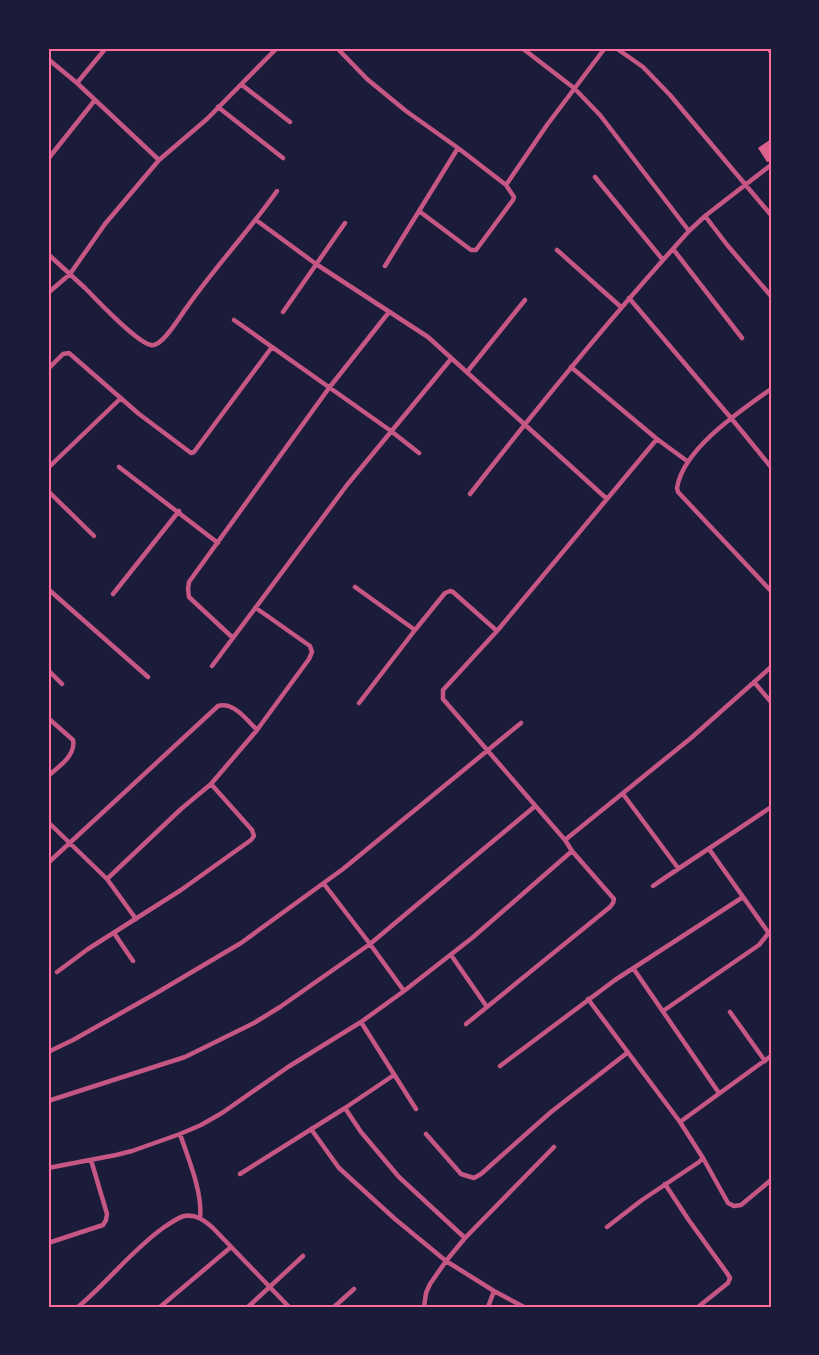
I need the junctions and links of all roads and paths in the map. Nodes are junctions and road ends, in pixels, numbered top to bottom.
1 (106, 48) edge
2 (277, 48) edge
3 (337, 48) edge
4 (522, 48) edge
5 (605, 48) edge
6 (616, 48) edge
7 (48, 60) edge
8 (77, 83) junction
9 (242, 85) junction
10 (574, 88) junction
11 (95, 100) junction
12 (218, 107) junction
13 (290, 122) dead end
14 (458, 148) junction
15 (283, 158) dead end
16 (48, 159) edge
17 (159, 160) junction
18 (771, 165) edge
19 (595, 177) dead end
20 (746, 184) junction
21 (506, 185) junction
22 (278, 191) dead end
23 (419, 211) junction
24 (771, 215) edge
25 (705, 216) junction
26 (256, 220) junction
27 (345, 222) dead end
28 (689, 231) junction
29 (673, 249) junction
30 (557, 250) dead end
31 (48, 254) edge
32 (663, 260) junction
33 (316, 264) junction
34 (385, 266) dead end
35 (70, 274) junction
36 (48, 293) edge
37 (771, 296) edge
38 (629, 298) junction
39 (525, 300) dead end
40 (621, 307) junction
41 (283, 312) dead end
42 (389, 312) junction
43 (234, 320) dead end
44 (742, 338) dead end
45 (272, 347) junction
46 (451, 359) junction
47 (571, 367) junction
48 (48, 369) edge
49 (467, 372) junction
50 (330, 388) junction
51 (771, 389) edge
52 (121, 398) junction
53 (731, 418) junction
54 (525, 423) junction
55 (391, 431) junction
56 (657, 439) junction
57 (418, 453) dead end
58 (687, 461) junction
59 (119, 467) dead end
60 (771, 467) edge
61 (48, 468) edge
62 (48, 491) edge
63 (470, 494) dead end
64 (608, 499) junction
65 (179, 511) junction
66 (94, 536) dead end
67 (218, 543) junction
68 (355, 587) dead end
69 (48, 589) edge
70 (771, 591) edge
71 (113, 594) dead end
72 (256, 608) junction
73 (415, 630) junction
74 (497, 631) junction
75 (233, 638) junction
76 (212, 666) dead end
77 (771, 667) edge
78 (48, 670) edge
79 (148, 677) dead end
80 (754, 682) junction
81 (62, 684) dead end
82 (771, 702) edge
83 (359, 703) dead end
84 (48, 718) edge
85 (521, 723) dead end
86 (257, 729) junction
87 (486, 750) junction
88 (48, 776) edge
89 (211, 784) junction
90 (623, 794) junction
91 (534, 807) junction
92 (771, 807) edge
93 (48, 822) edge
94 (565, 840) junction
95 (70, 843) junction
96 (709, 849) junction
97 (572, 851) junction
98 (48, 863) edge
99 (678, 868) junction
100 (107, 879) junction
101 (324, 884) junction
102 (653, 886) dead end
103 (743, 897) junction
104 (136, 919) junction
105 (114, 933) junction
106 (370, 944) junction
107 (451, 955) junction
108 (133, 961) dead end
109 (633, 968) junction
110 (57, 972) dead end
111 (404, 991) junction
112 (588, 999) junction
113 (487, 1007) junction
114 (663, 1011) junction
115 (730, 1012) dead end
116 (361, 1022) junction
117 (466, 1024) dead end
118 (48, 1052) edge
119 (627, 1053) junction
120 (771, 1056) edge
121 (765, 1061) junction
122 (500, 1066) dead end
123 (394, 1075) junction
124 (719, 1093) junction
125 (48, 1101) edge
126 (345, 1108) junction
127 (416, 1109) dead end
128 (680, 1122) junction
129 (311, 1129) junction
130 (180, 1134) junction
131 (426, 1134) dead end
132 (554, 1147) dead end
133 (703, 1158) junction
134 (91, 1160) junction
135 (48, 1168) edge
136 (240, 1174) dead end
137 (771, 1180) edge
138 (665, 1185) junction
139 (200, 1218) junction
140 (607, 1227) dead end
141 (465, 1238) junction
142 (48, 1243) edge
143 (231, 1247) junction
144 (303, 1256) dead end
145 (446, 1260) junction
146 (271, 1287) junction
147 (354, 1289) dead end
148 (494, 1291) junction
149 (85, 1305) edge
150 (78, 1307) edge
151 (160, 1307) edge
152 (248, 1307) edge
153 (290, 1307) edge
154 (334, 1307) edge
155 (424, 1307) edge
156 (488, 1307) edge
157 (524, 1307) edge
158 (698, 1307) edge

1 - 8 street
2 - 9 street
3 - 14 street
4 - 10 street
5 - 10 street
6 - 20 street
7 - 8 street
8 - 11 street
9 - 12 street
9 - 13 street
10 - 21 street
10 - 28 street
11 - 16 street
11 - 17 street
12 - 15 street
12 - 17 street
14 - 21 street
14 - 23 street
17 - 35 street
18 - 20 street
19 - 32 street
20 - 24 street
20 - 25 street
21 - 23 street
22 - 26 street
23 - 34 street
25 - 28 street
25 - 37 street
26 - 33 street
26 - 35 street
27 - 33 street
28 - 29 street
29 - 32 street
29 - 44 street
30 - 40 street
31 - 35 street
32 - 38 street
33 - 41 street
33 - 42 street
35 - 36 street
38 - 40 street
38 - 53 street
39 - 49 street
40 - 47 street
42 - 46 street
42 - 50 street
43 - 45 street
45 - 50 street
45 - 52 street
46 - 49 street
46 - 55 street
47 - 54 street
47 - 56 street
48 - 52 street
49 - 54 street
50 - 55 street
50 - 67 street
51 - 53 street
52 - 61 street
53 - 58 street
53 - 60 street
54 - 63 street
54 - 64 street
55 - 57 street
55 - 72 street
56 - 58 street
56 - 64 street
58 - 70 street
59 - 65 street
62 - 66 street
64 - 74 street
65 - 67 street
65 - 71 street
67 - 75 street
68 - 73 street
69 - 79 street
72 - 75 street
72 - 86 street
73 - 74 street
73 - 83 street
74 - 87 street
75 - 76 street
77 - 80 street
78 - 81 street
80 - 82 street
80 - 90 street
84 - 88 street
85 - 87 street
86 - 89 street
86 - 95 street
87 - 91 street
87 - 101 street
89 - 100 street
89 - 104 street
90 - 94 street
90 - 99 street
91 - 94 street
91 - 106 street
92 - 96 street
93 - 95 street
94 - 97 street
95 - 98 street
95 - 100 street
96 - 99 street
96 - 103 street
97 - 107 street
97 - 113 street
99 - 102 street
100 - 104 street
101 - 106 street
101 - 118 street
103 - 109 street
103 - 114 street
104 - 105 street
105 - 108 street
105 - 110 street
106 - 111 street
106 - 125 street
107 - 111 street
107 - 113 street
109 - 112 street
109 - 114 street
111 - 116 street
112 - 119 street
112 - 122 street
113 - 117 street
114 - 124 street
115 - 121 street
116 - 123 street
116 - 130 street
119 - 128 street
119 - 131 street
120 - 121 street
121 - 124 street
123 - 126 street
123 - 127 street
124 - 128 street
126 - 129 street
126 - 141 street
128 - 133 street
129 - 136 street
129 - 145 street
130 - 134 street
130 - 139 street
132 - 141 street
133 - 137 street
133 - 138 street
134 - 135 street
134 - 142 street
138 - 140 street
138 - 158 street
139 - 143 street
139 - 149 street
141 - 145 street
143 - 146 street
143 - 151 street
144 - 146 street
145 - 148 street
145 - 155 street
146 - 152 street
146 - 153 street
147 - 154 street
148 - 156 street
148 - 157 street
149 - 150 street

